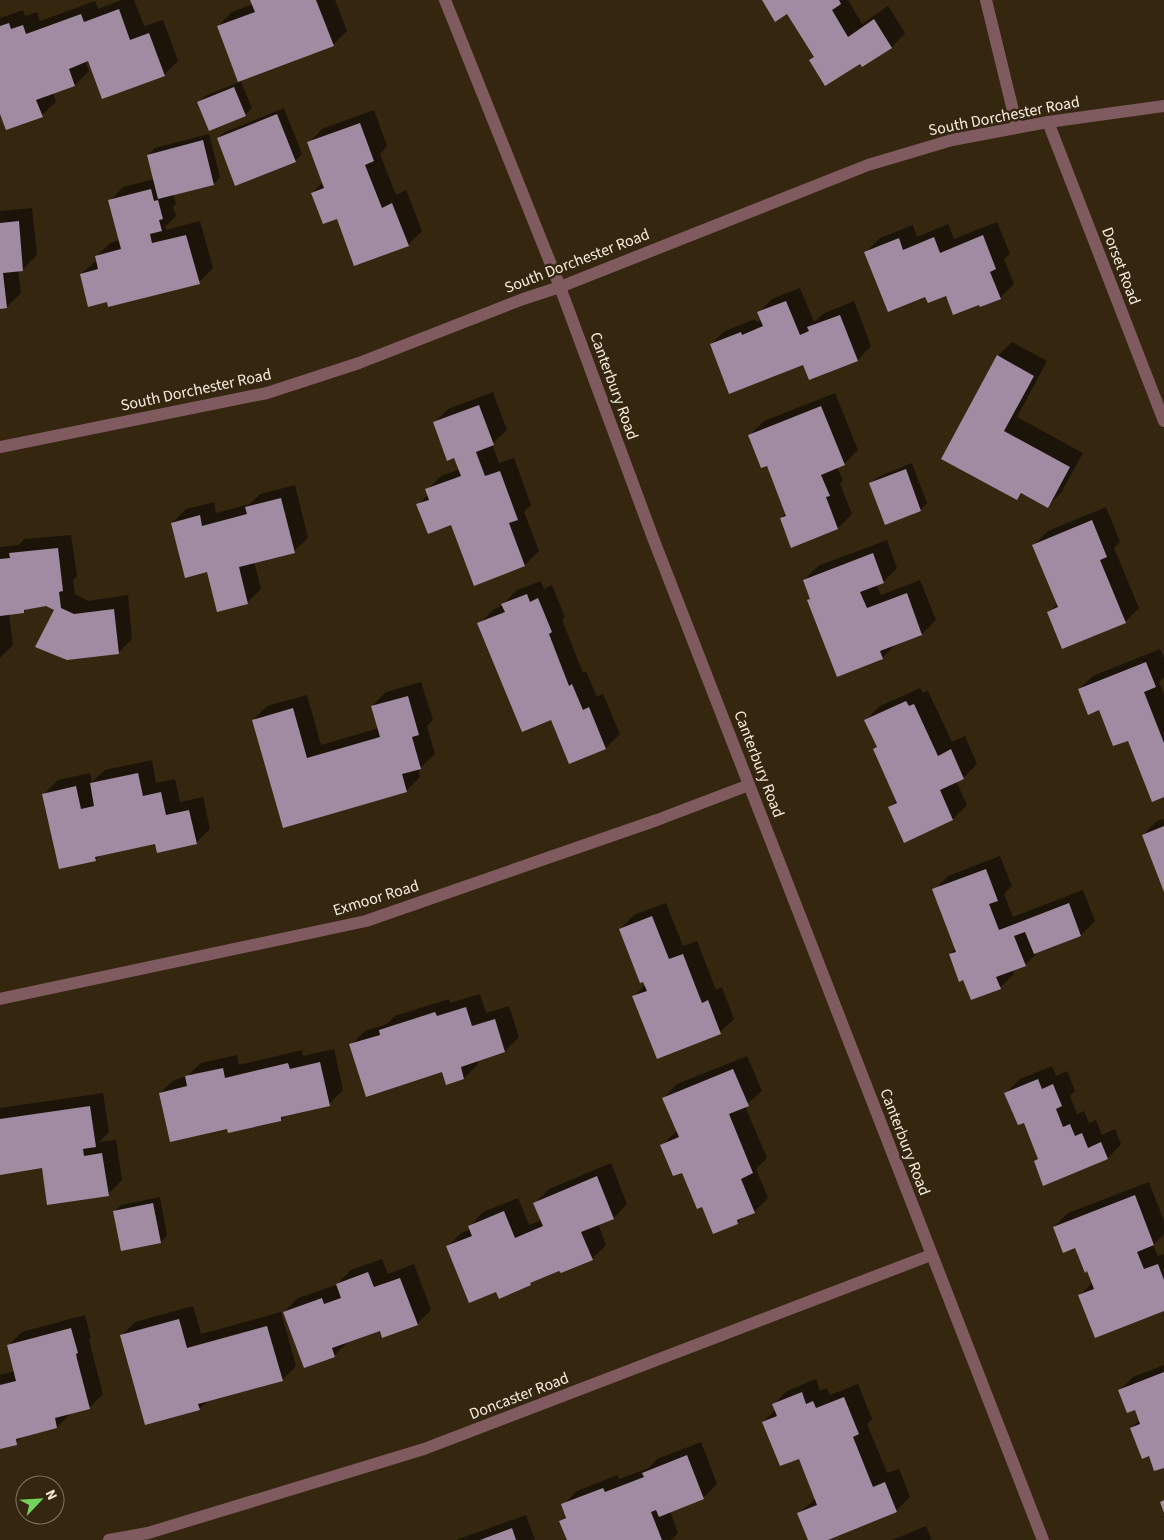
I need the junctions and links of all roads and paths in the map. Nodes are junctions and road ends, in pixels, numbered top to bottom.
1 (445, 0) edge
2 (986, 0) edge
3 (1164, 106) edge
4 (1048, 122) junction
5 (1017, 127) junction
6 (560, 287) junction
7 (1164, 421) edge
8 (0, 447) edge
9 (750, 785) junction
10 (0, 999) edge
11 (931, 1255) junction
12 (109, 1540) edge
13 (1043, 1540) edge

1 - 6 street, Canterbury Road
2 - 5 street
3 - 4 street, South Dorchester Road
4 - 5 street, South Dorchester Road
4 - 7 street, Dorset Road
5 - 6 street, South Dorchester Road
6 - 8 street, South Dorchester Road
6 - 9 street, Canterbury Road
9 - 10 street, Exmoor Road
9 - 11 street, Canterbury Road
11 - 12 street, Doncaster Road
11 - 13 street, Canterbury Road

